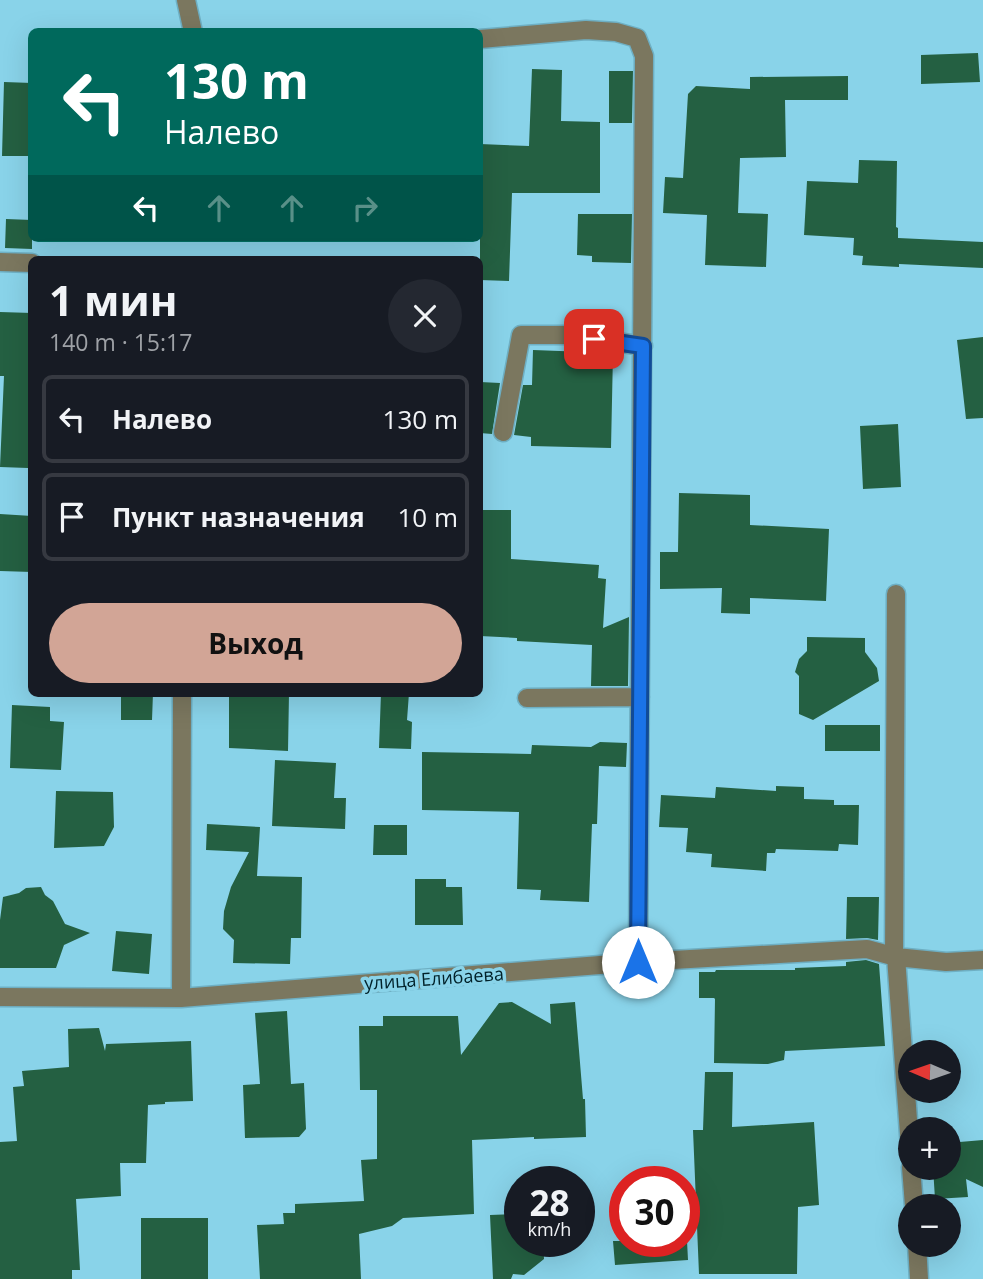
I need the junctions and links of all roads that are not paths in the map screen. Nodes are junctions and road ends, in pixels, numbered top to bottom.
1 (186, 0) edge
2 (192, 28) edge
3 (483, 39) edge
4 (0, 262) edge
5 (28, 263) edge
6 (643, 346) junction
7 (503, 432) dead end
8 (896, 594) dead end
9 (182, 697) edge
10 (640, 697) junction
11 (527, 698) dead end
12 (895, 957) junction
13 (983, 960) edge
14 (638, 962) junction
15 (0, 997) edge
16 (181, 998) junction
17 (908, 1117) edge
18 (918, 1257) edge
19 (919, 1279) edge

1 - 2 street
3 - 6 street
4 - 5 street
6 - 7 street
6 - 10 street
8 - 12 street
9 - 16 street
10 - 11 street
10 - 14 street
12 - 13 street, улица Елибаева
12 - 14 street, улица Елибаева
12 - 17 street
14 - 16 street, улица Елибаева
15 - 16 street, улица Елибаева
18 - 19 street

